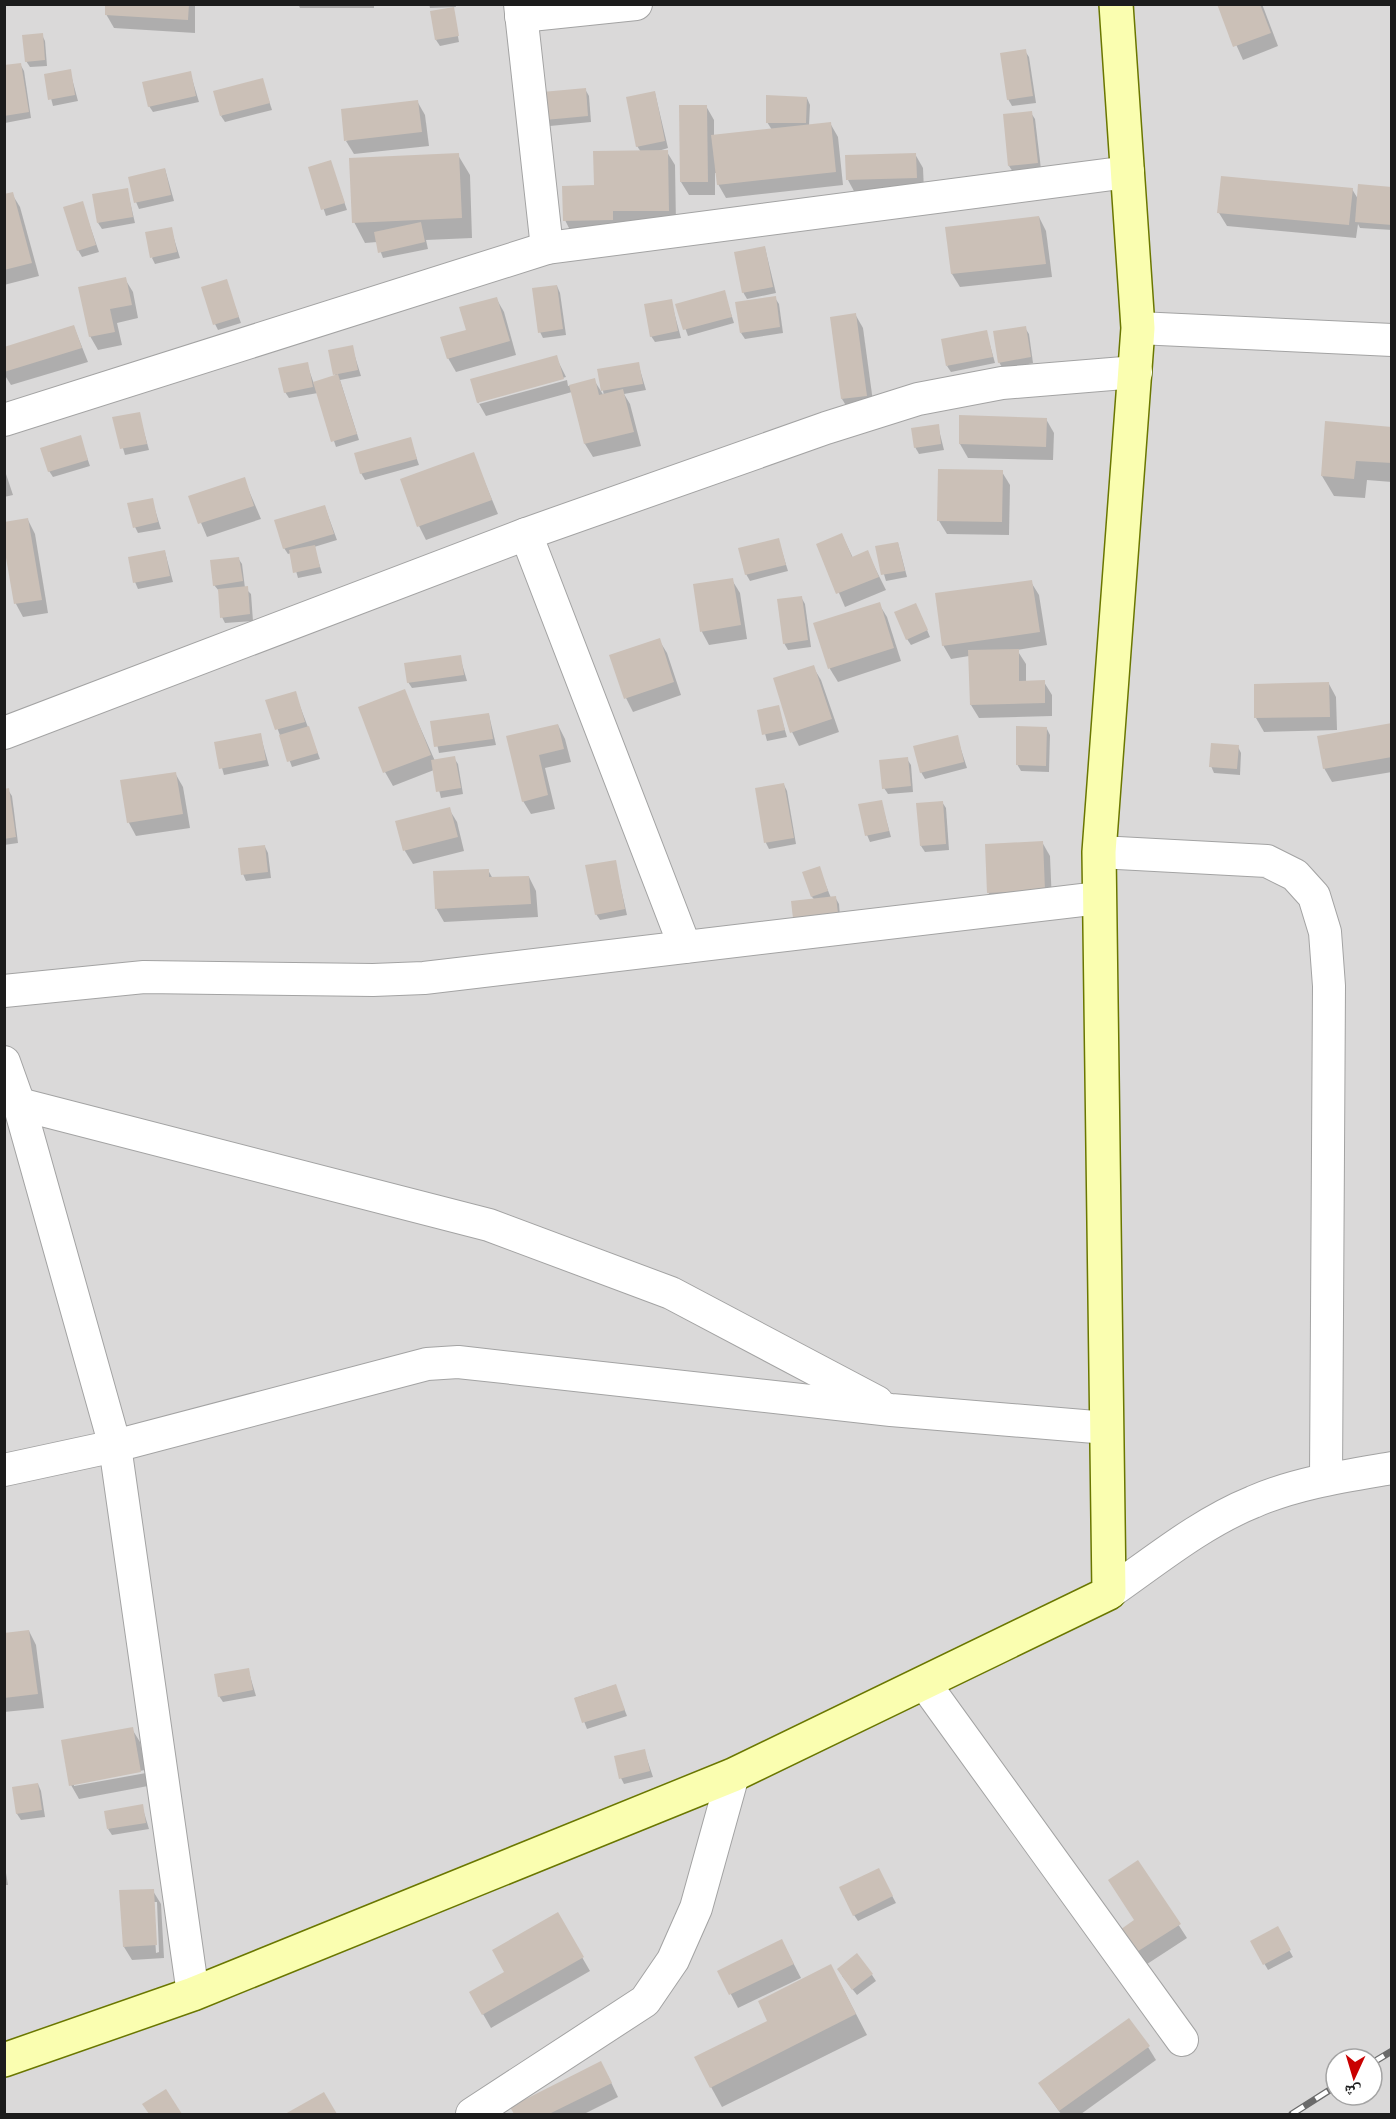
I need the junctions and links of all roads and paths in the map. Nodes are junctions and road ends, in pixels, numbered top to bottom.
1 (636, 4) edge
2 (1116, 4) edge
3 (520, 10) edge
4 (1128, 172) junction
5 (547, 248) junction
6 (1138, 328) junction
7 (1392, 340) edge
8 (1136, 372) junction
9 (4, 420) edge
10 (526, 534) junction
11 (4, 733) edge
12 (1099, 852) junction
13 (1099, 898) junction
14 (685, 947) junction
15 (4, 991) edge
16 (4, 1062) edge
17 (12, 1100) edge
18 (891, 1410) junction
19 (1107, 1428) junction
20 (115, 1446) junction
21 (1392, 1468) edge
22 (4, 1470) edge
23 (1326, 1479) junction
24 (1109, 1593) junction
25 (925, 1684) junction
26 (733, 1775) junction
27 (193, 1994) junction
28 (1182, 2040) dead end
29 (4, 2060) edge
30 (472, 2115) edge

1 - 3 street
2 - 4 street
3 - 5 street
4 - 5 street
4 - 6 street
5 - 9 street
6 - 7 street
6 - 8 street
8 - 10 street
8 - 12 street
10 - 11 street
10 - 14 street
12 - 13 street
12 - 23 street
13 - 14 street
13 - 19 street
14 - 15 street
16 - 17 street
17 - 18 street
17 - 20 street
18 - 19 street
18 - 20 street
19 - 24 street
20 - 22 street
20 - 27 street
21 - 23 street
23 - 24 street
24 - 25 street
25 - 26 street
25 - 28 street
26 - 27 street
26 - 30 street
27 - 29 street

